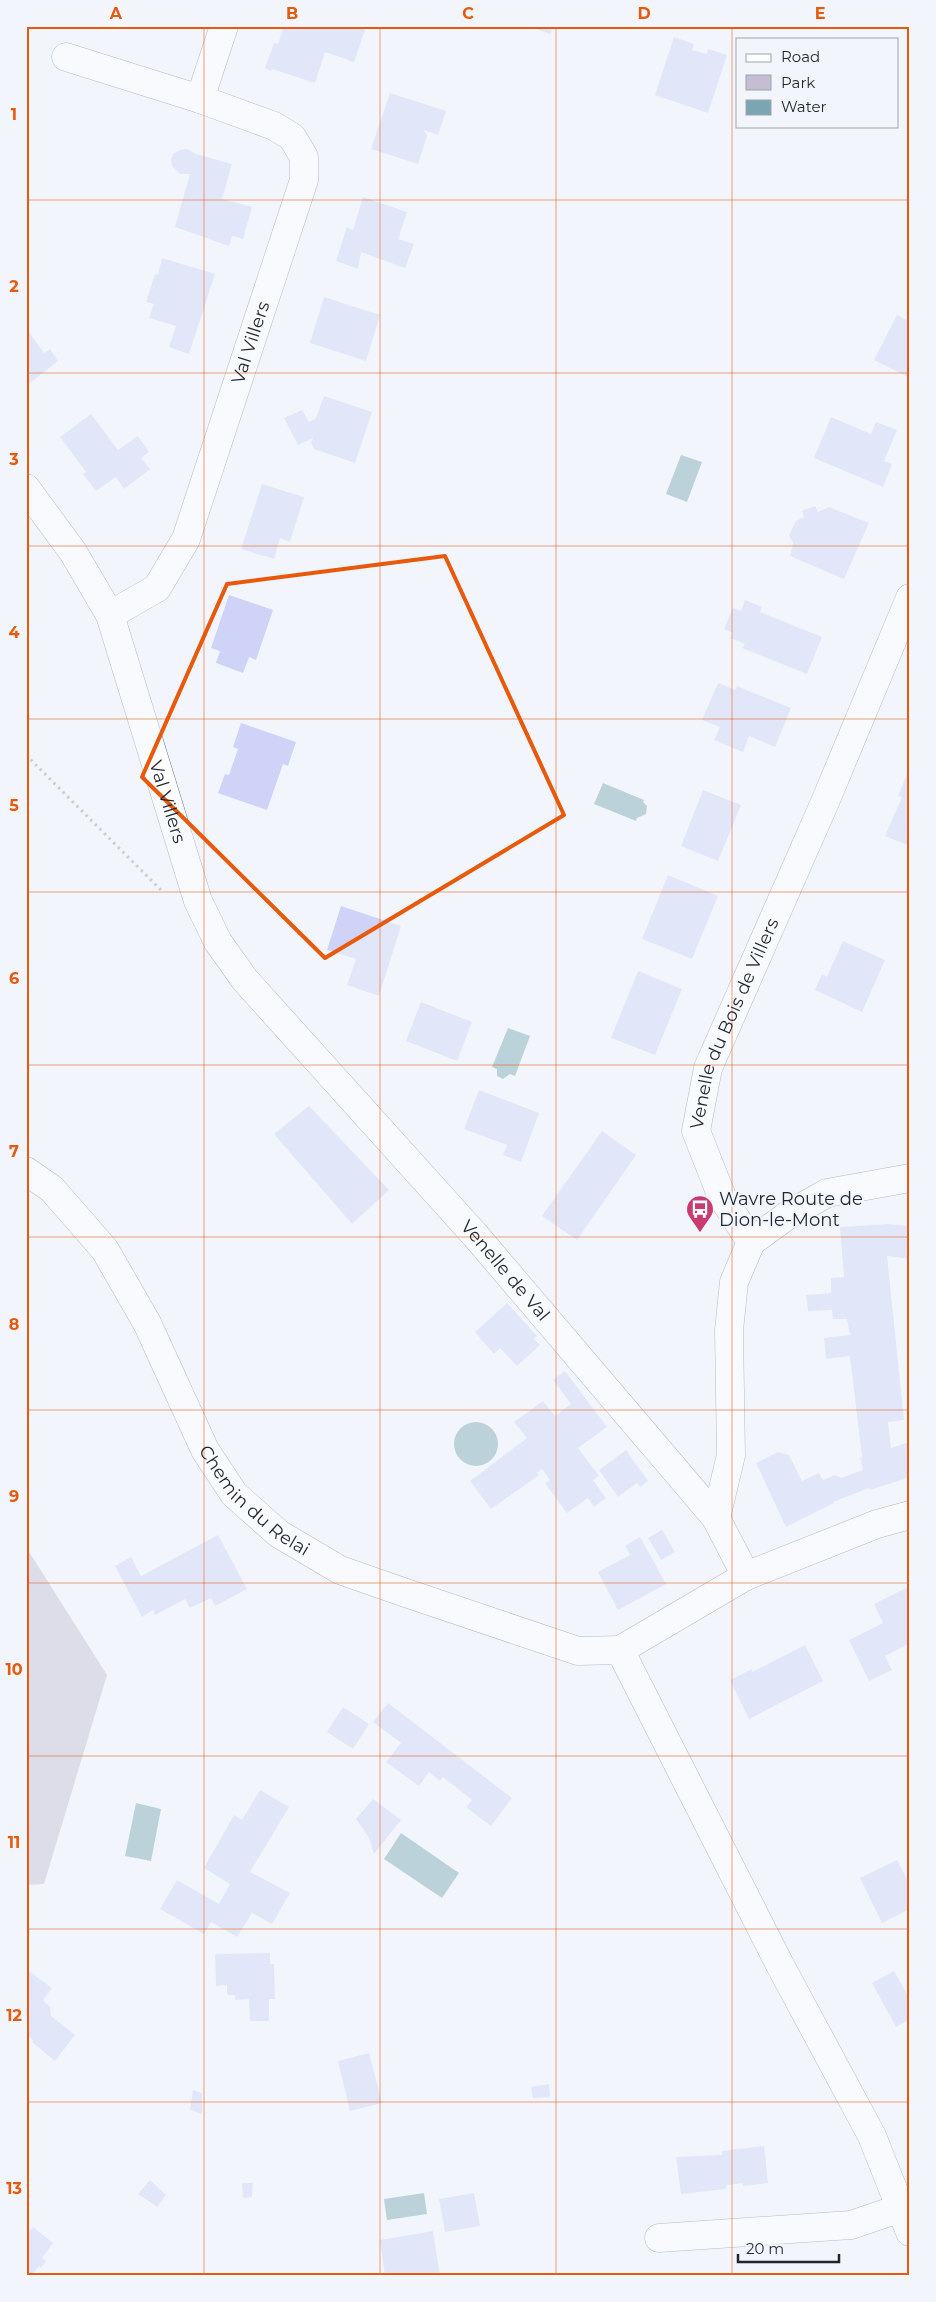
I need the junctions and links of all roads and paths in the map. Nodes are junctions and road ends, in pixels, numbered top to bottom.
1 (224, 26) edge
2 (66, 57) dead end
3 (200, 99) junction
4 (26, 488) edge
5 (910, 598) edge
6 (110, 615) junction
7 (26, 755) edge
8 (198, 901) junction
9 (245, 980) joint
10 (26, 1171) edge
11 (910, 1178) edge
12 (751, 1242) junction
13 (910, 1515) edge
14 (716, 1518) junction
15 (746, 1576) junction
16 (620, 1650) junction
17 (906, 2220) edge
18 (660, 2238) dead end

1 - 3 street
2 - 3 street, Val Villers
3 - 6 street, Val Villers
4 - 6 street, Val Villers
5 - 12 street, Venelle du Bois de Villers
6 - 8 street, Val Villers
7 - 8 path
8 - 9 street, Val Villers
9 - 14 street, Venelle de Val
10 - 16 street, Chemin du Relai
11 - 12 street
12 - 14 street
13 - 15 street
14 - 15 street, Venelle de Val
15 - 16 street
16 - 17 street
17 - 18 street

